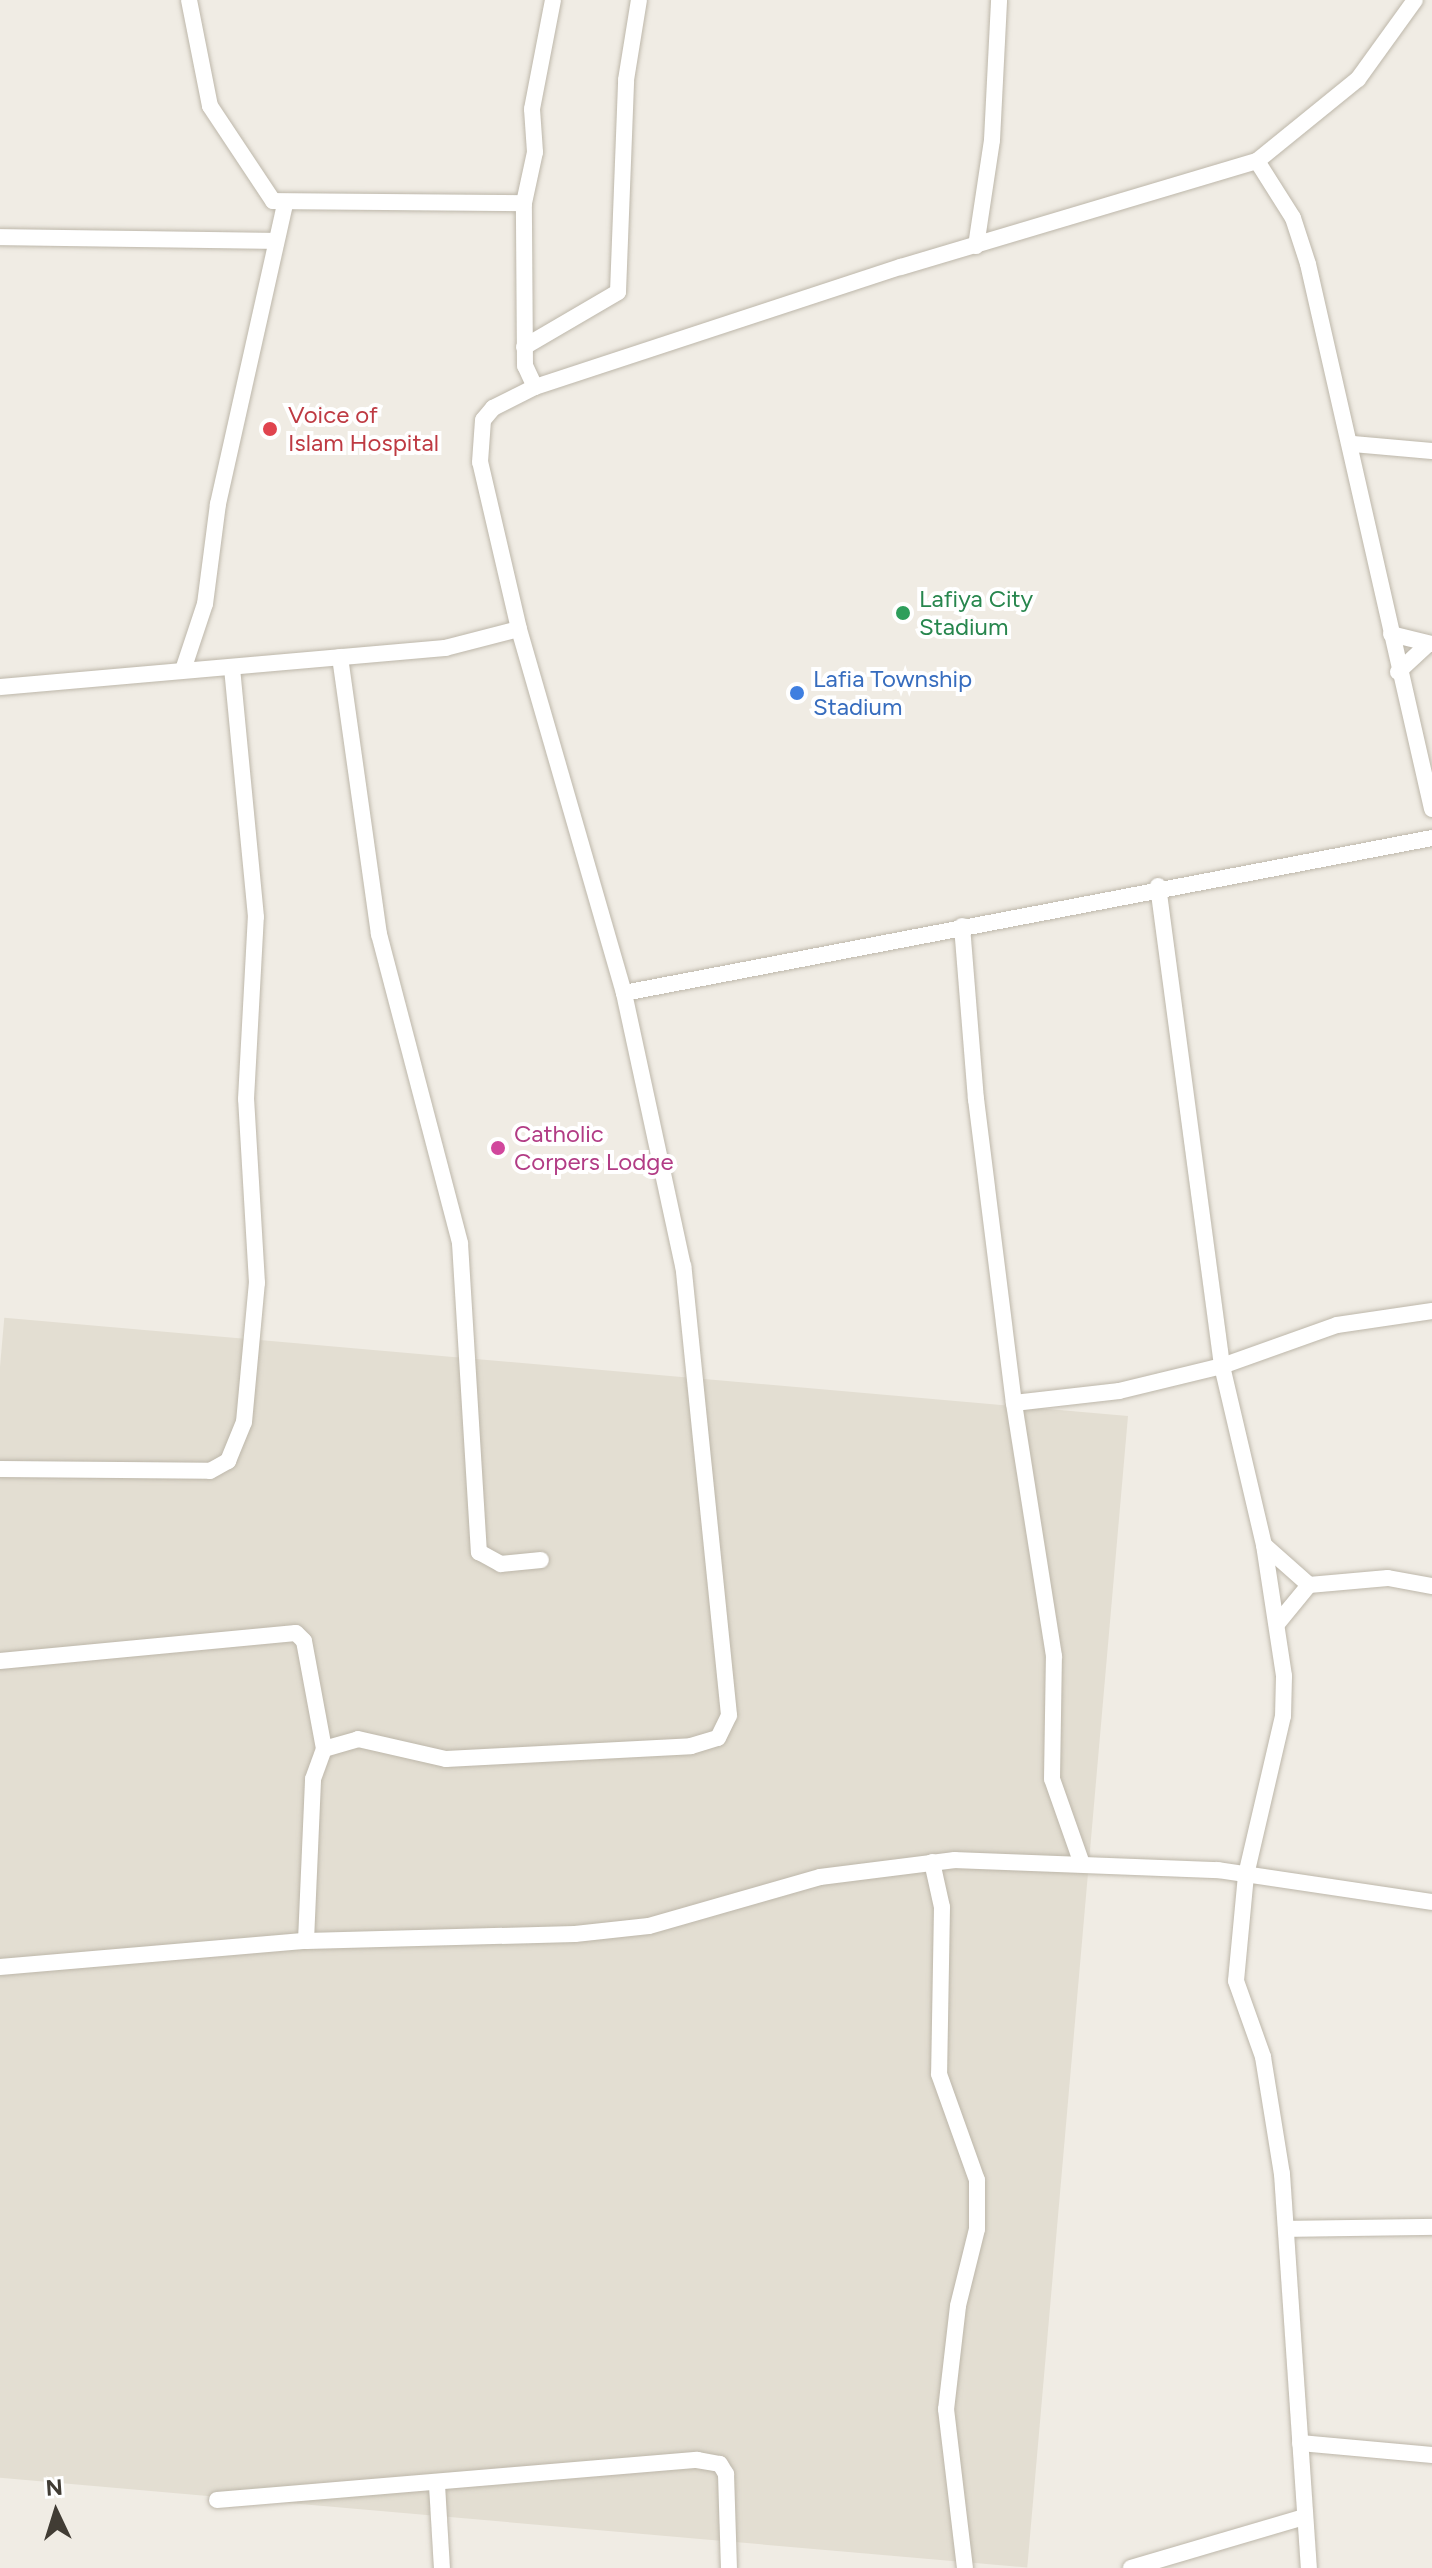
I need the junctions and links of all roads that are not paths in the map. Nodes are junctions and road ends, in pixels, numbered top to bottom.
1 (189, 0) edge
2 (553, 0) edge
3 (639, 0) edge
4 (999, 0) edge
5 (1415, 0) edge
6 (1257, 161) junction
7 (524, 203) junction
8 (285, 205) junction
9 (0, 237) edge
10 (273, 241) junction
11 (976, 246) junction
12 (524, 347) junction
13 (535, 387) junction
14 (1353, 444) junction
15 (1432, 451) edge
16 (519, 629) junction
17 (1391, 634) junction
18 (1430, 644) edge
19 (340, 657) junction
20 (232, 667) junction
21 (183, 670) junction
22 (1398, 672) junction
23 (0, 687) edge
24 (1432, 809) edge
25 (1432, 838) edge
26 (1158, 886) junction
27 (962, 926) junction
28 (624, 993) junction
29 (1432, 1311) edge
30 (1222, 1366) junction
31 (1014, 1403) junction
32 (0, 1469) edge
33 (1264, 1545) junction
34 (541, 1560) dead end
35 (1309, 1585) junction
36 (1432, 1586) edge
37 (1277, 1624) junction
38 (0, 1661) edge
39 (324, 1749) junction
40 (932, 1862) junction
41 (1082, 1864) junction
42 (1246, 1875) junction
43 (1432, 1902) edge
44 (306, 1941) junction
45 (0, 1967) edge
46 (1432, 2227) edge
47 (1287, 2229) junction
48 (1300, 2443) junction
49 (1432, 2455) edge
50 (437, 2485) junction
51 (217, 2500) dead end
52 (1304, 2517) junction
53 (442, 2568) edge
54 (729, 2568) edge
55 (965, 2568) edge
56 (1131, 2568) edge
57 (1309, 2568) edge

1 - 8 street
2 - 7 street
3 - 12 street
4 - 11 street
5 - 6 street
6 - 11 street
6 - 14 street
7 - 8 street
7 - 12 street
8 - 10 street
9 - 10 street
10 - 21 street
11 - 13 street
12 - 13 street
13 - 16 street
14 - 15 street
14 - 17 street
16 - 19 street
16 - 28 street
17 - 18 street
17 - 22 street
18 - 22 street
19 - 20 street
19 - 34 street
20 - 21 street
20 - 32 street
21 - 23 street
22 - 24 street
25 - 26 street
26 - 27 street
26 - 30 street
27 - 28 street
27 - 31 street
28 - 39 street
29 - 30 street
30 - 31 street
30 - 33 street
31 - 41 street
33 - 35 street
33 - 37 street
35 - 36 street
35 - 37 street
37 - 42 street
38 - 39 street
39 - 44 street
40 - 41 street
40 - 44 street
40 - 55 street
41 - 42 street
42 - 43 street
42 - 47 street
44 - 45 street
46 - 47 street
47 - 48 street
48 - 49 street
48 - 52 street
50 - 51 street
50 - 53 street
50 - 54 street
52 - 56 street
52 - 57 street

